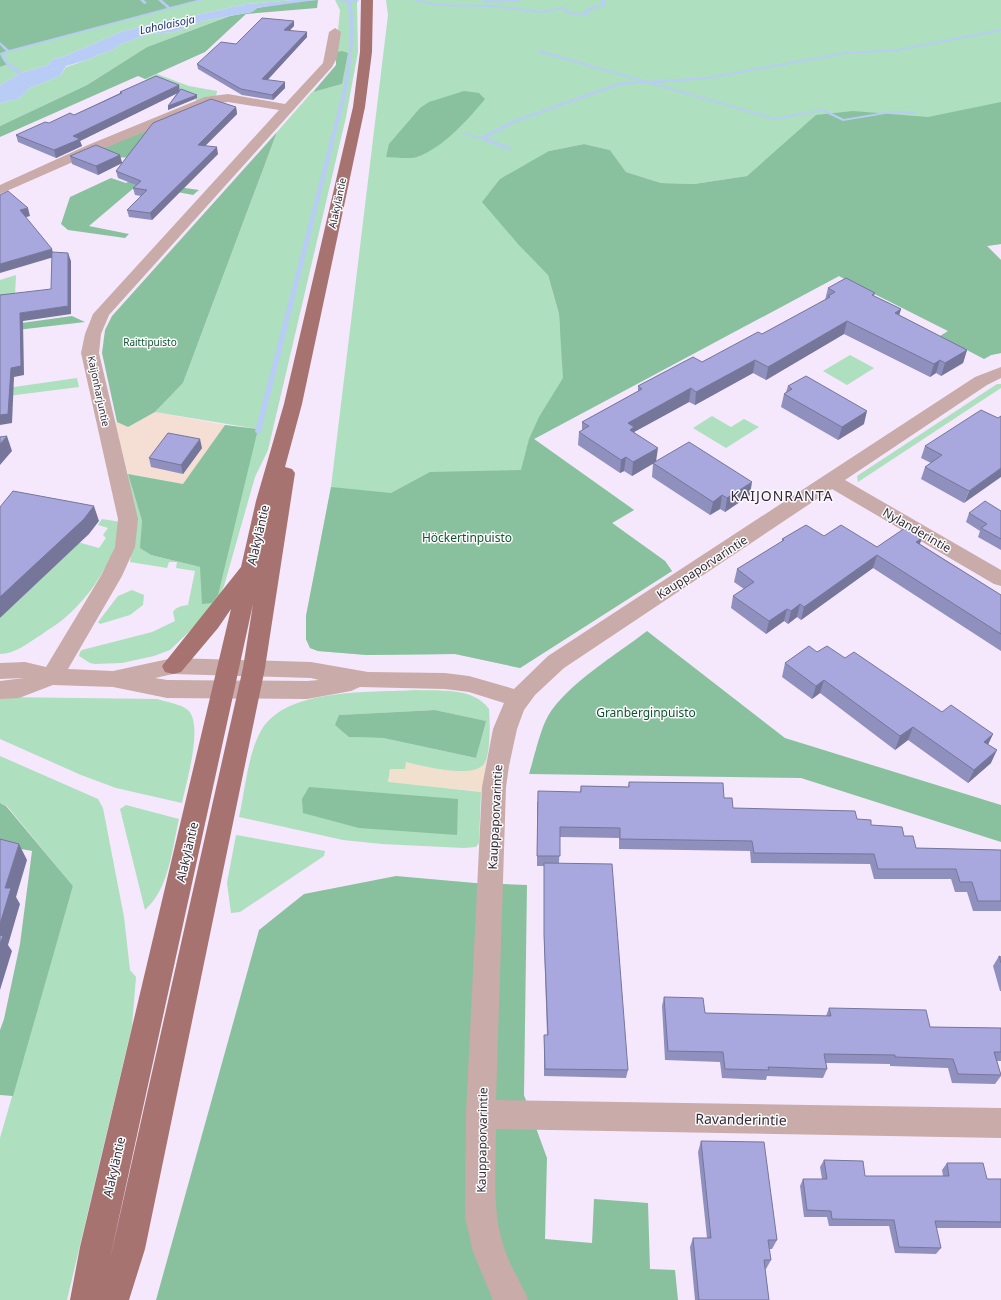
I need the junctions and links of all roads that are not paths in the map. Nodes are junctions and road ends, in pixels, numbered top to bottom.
1 (367, 0) edge
2 (335, 32) dead end
3 (287, 108) junction
4 (0, 190) edge
5 (1001, 372) edge
6 (293, 404) junction
7 (833, 481) junction
8 (252, 566) junction
9 (1001, 579) edge
10 (173, 666) junction
11 (0, 671) edge
12 (52, 677) junction
13 (113, 679) junction
14 (239, 679) junction
15 (0, 690) edge
16 (518, 699) junction
17 (481, 1114) junction
18 (1001, 1123) edge
19 (86, 1300) edge
20 (113, 1300) edge
21 (512, 1300) edge

1 - 6 main road, Alakyläntie
2 - 3 street, Kaijonharjuntie
3 - 4 street
3 - 12 street, Kaijonharjuntie
5 - 7 street, Kauppaporvarintie
6 - 8 main road, Alakyläntie
6 - 14 main road, Alakyläntie
7 - 9 street, Nylanderintie
7 - 16 street, Kauppaporvarintie
8 - 10 main road
8 - 14 main road, Alakyläntie
10 - 13 street
10 - 14 street
11 - 12 street
12 - 13 street
12 - 15 street
13 - 14 street
14 - 16 street
14 - 19 main road, Alakyläntie
14 - 20 main road, Alakyläntie
16 - 17 street, Kauppaporvarintie
17 - 18 street, Ravanderintie
17 - 21 street, Kauppaporvarintie

